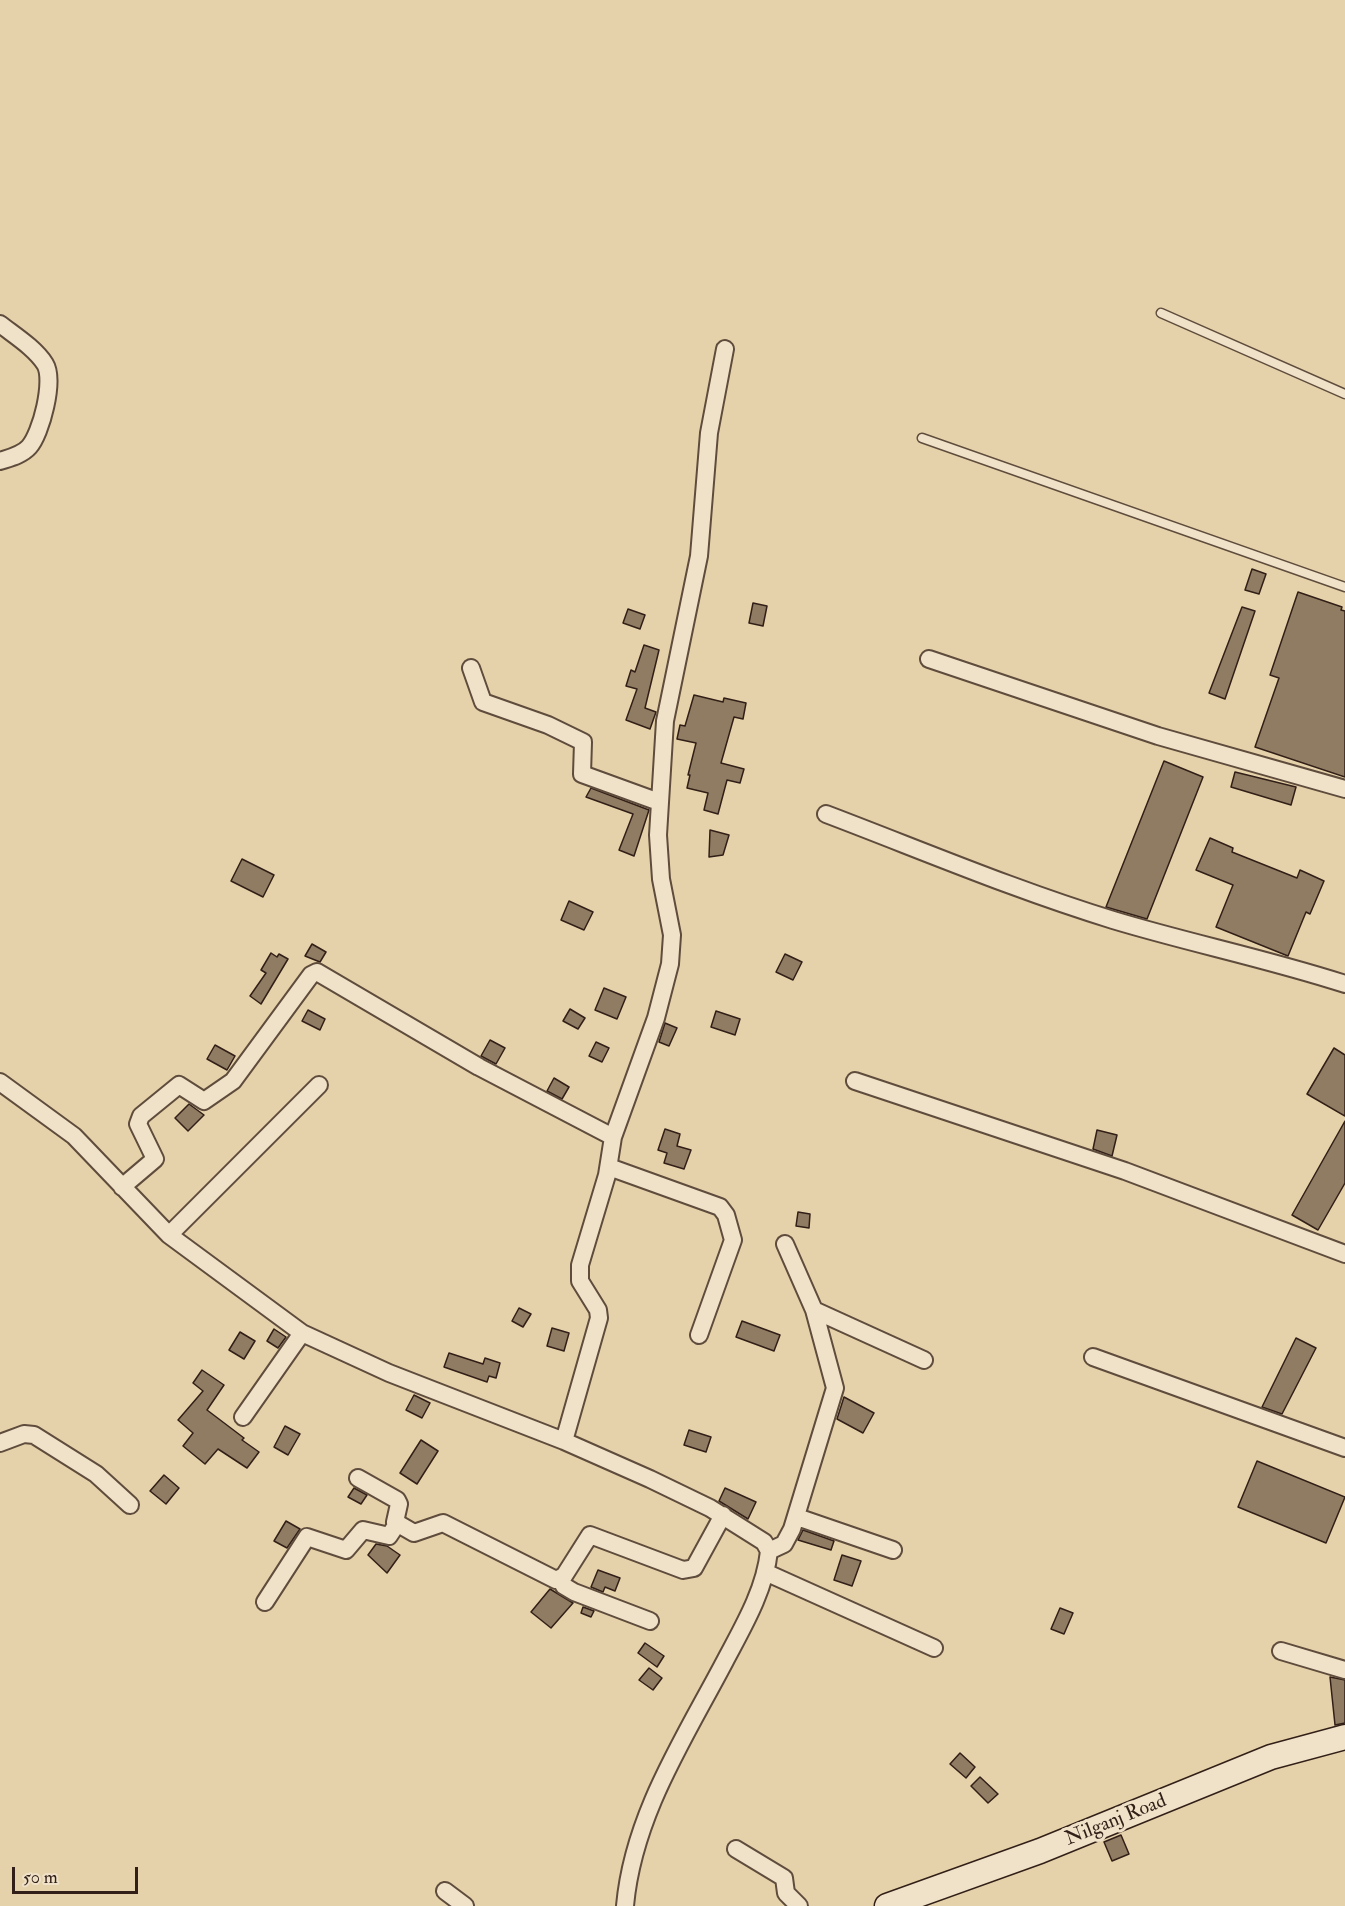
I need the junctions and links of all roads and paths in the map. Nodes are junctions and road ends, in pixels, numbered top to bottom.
1 (1161, 313) dead end
2 (0, 324) edge
3 (725, 349) dead end
4 (1345, 394) edge
5 (922, 438) dead end
6 (0, 461) edge
7 (1345, 587) edge
8 (929, 659) dead end
9 (471, 668) dead end
10 (1345, 789) edge
11 (659, 802) junction
12 (826, 814) dead end
13 (1345, 984) edge
14 (0, 1082) edge
15 (855, 1082) dead end
16 (319, 1085) dead end
17 (613, 1137) junction
18 (609, 1167) junction
19 (122, 1187) junction
20 (169, 1234) junction
21 (785, 1244) dead end
22 (1345, 1254) edge
23 (814, 1310) junction
24 (302, 1333) junction
25 (699, 1335) dead end
26 (1093, 1357) dead end
27 (924, 1359) dead end
28 (243, 1417) dead end
29 (564, 1441) junction
30 (0, 1443) edge
31 (1345, 1448) edge
32 (358, 1478) dead end
33 (130, 1505) dead end
34 (723, 1515) junction
35 (797, 1517) junction
36 (397, 1524) junction
37 (893, 1550) dead end
38 (770, 1551) junction
39 (765, 1572) junction
40 (560, 1579) junction
41 (265, 1602) dead end
42 (650, 1621) dead end
43 (934, 1648) dead end
44 (1281, 1651) dead end
45 (1345, 1670) edge
46 (1345, 1737) edge
47 (736, 1849) dead end
48 (445, 1891) dead end
49 (465, 1906) edge
50 (625, 1906) edge
51 (799, 1906) edge
52 (887, 1906) edge

1 - 4 lane
2 - 6 street
3 - 11 street
5 - 7 lane
8 - 10 street
9 - 11 street
11 - 17 street
12 - 13 street
14 - 19 street
15 - 22 street
16 - 20 street
17 - 18 street
17 - 19 street
18 - 25 street
18 - 29 street
19 - 20 street
20 - 24 street
21 - 23 street
23 - 27 street
23 - 35 street
24 - 28 street
24 - 29 street
26 - 31 street
29 - 34 street
30 - 33 street
32 - 36 street
34 - 38 street
34 - 40 street
35 - 37 street
35 - 38 street
36 - 40 street
36 - 41 street
38 - 39 street
39 - 43 street
39 - 50 street
40 - 42 street
44 - 45 street
46 - 52 street, Nilganj Road
47 - 51 street
48 - 49 street

